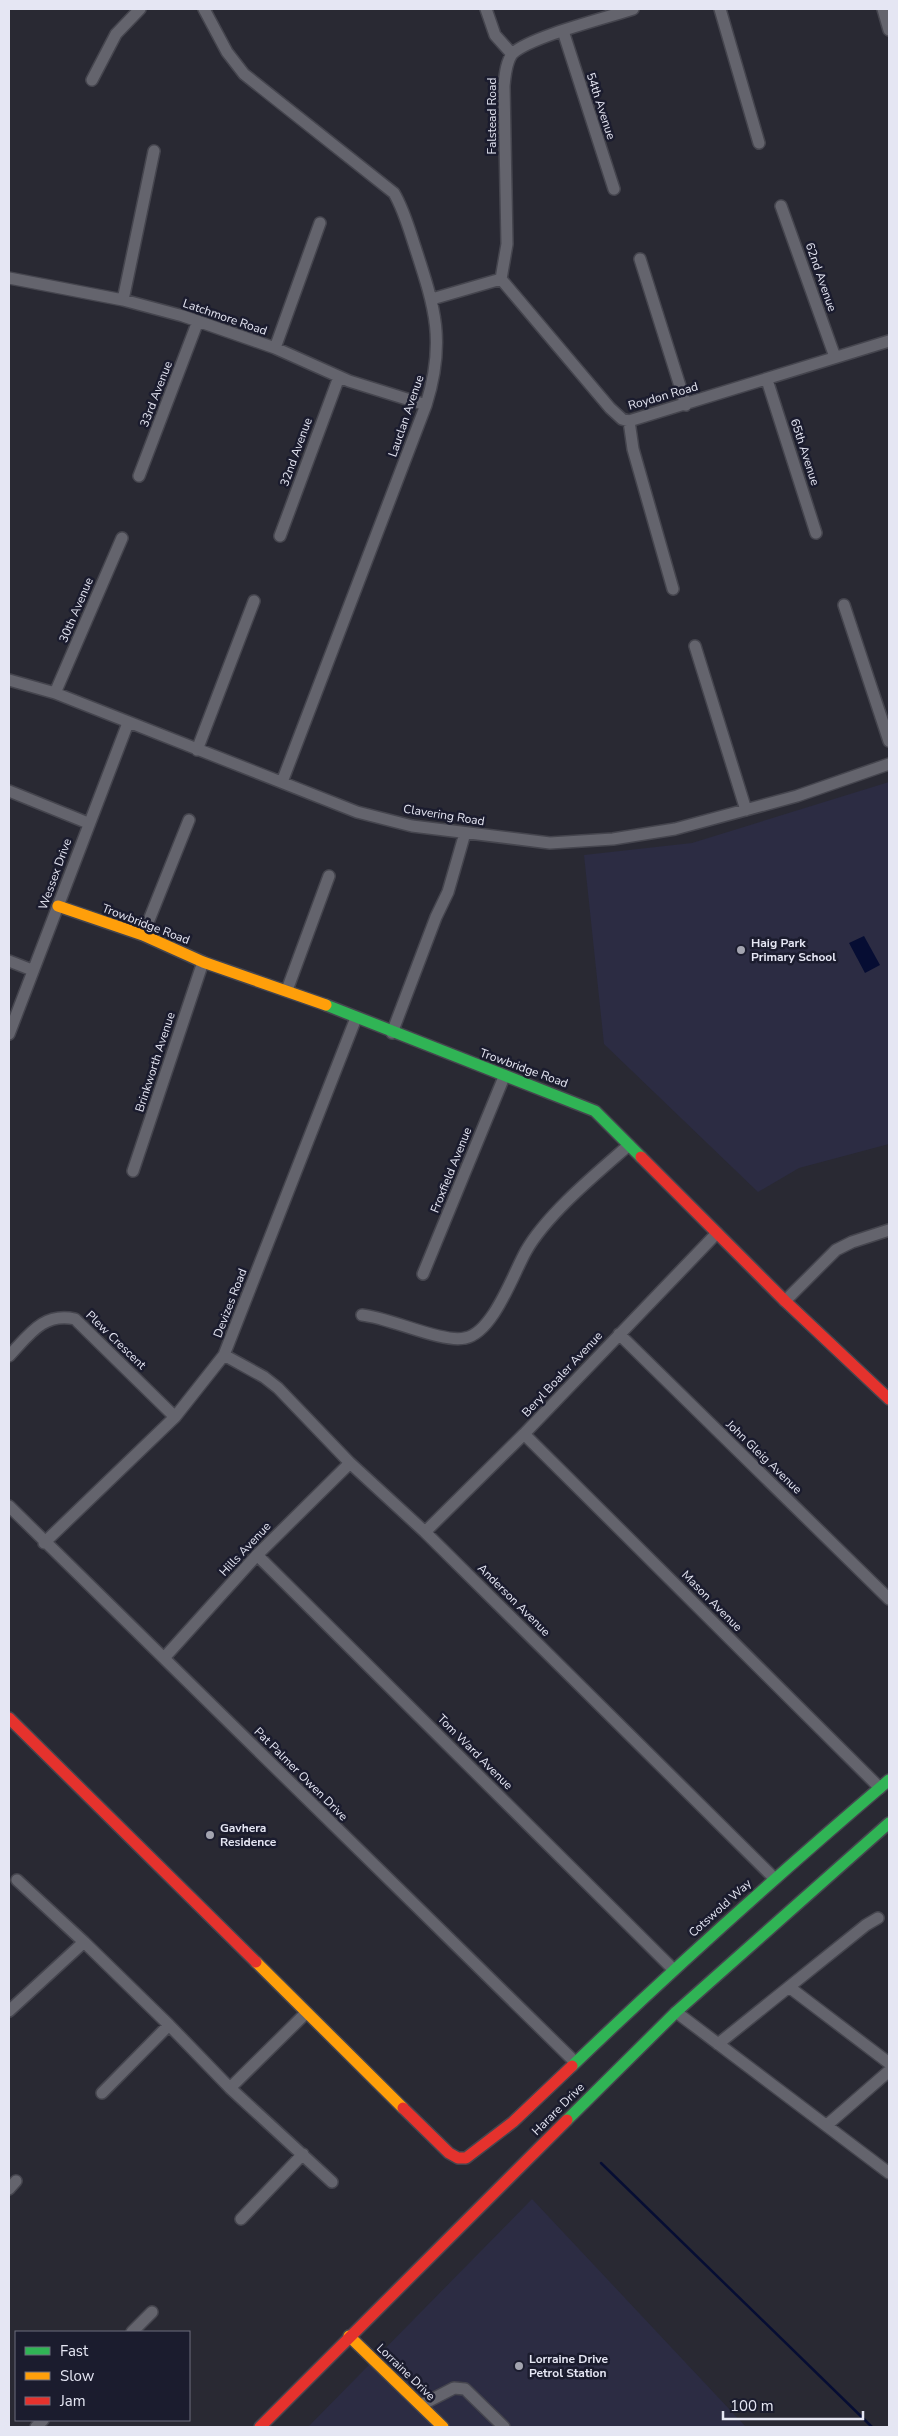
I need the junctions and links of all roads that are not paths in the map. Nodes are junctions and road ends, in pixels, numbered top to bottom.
1 (140, 9) edge
2 (204, 9) edge
3 (486, 9) edge
4 (634, 9) edge
5 (720, 9) edge
6 (883, 9) edge
7 (889, 30) edge
8 (563, 31) junction
9 (512, 54) junction
10 (92, 80) dead end
11 (759, 144) dead end
12 (154, 151) dead end
13 (614, 190) dead end
14 (781, 206) dead end
15 (320, 223) dead end
16 (640, 258) dead end
17 (9, 278) edge
18 (501, 278) junction
19 (432, 299) junction
20 (123, 300) junction
21 (198, 321) junction
22 (889, 341) edge
23 (274, 348) junction
24 (835, 358) junction
25 (338, 377) junction
26 (768, 380) junction
27 (426, 405) junction
28 (686, 405) junction
29 (629, 421) junction
30 (139, 476) dead end
31 (816, 533) dead end
32 (280, 536) dead end
33 (122, 538) dead end
34 (673, 589) dead end
35 (254, 601) dead end
36 (844, 605) dead end
37 (695, 646) dead end
38 (9, 680) edge
39 (55, 693) junction
40 (128, 723) junction
41 (889, 741) edge
42 (197, 750) junction
43 (889, 764) edge
44 (282, 782) junction
45 (9, 791) edge
46 (746, 810) junction
47 (189, 820) dead end
48 (88, 823) junction
49 (465, 833) junction
50 (329, 876) dead end
51 (58, 906) junction
52 (143, 935) junction
53 (9, 961) edge
54 (203, 962) junction
55 (32, 970) junction
56 (287, 990) junction
57 (356, 1018) junction
58 (392, 1033) junction
59 (9, 1034) edge
60 (504, 1077) junction
61 (629, 1145) junction
62 (133, 1171) dead end
63 (889, 1230) edge
64 (717, 1233) junction
65 (423, 1274) dead end
66 (785, 1301) junction
67 (362, 1315) dead end
68 (619, 1334) junction
69 (224, 1355) junction
70 (9, 1356) edge
71 (889, 1399) edge
72 (175, 1417) junction
73 (524, 1434) junction
74 (350, 1463) junction
75 (9, 1506) edge
76 (425, 1532) junction
77 (44, 1543) junction
78 (257, 1555) junction
79 (889, 1599) edge
80 (164, 1658) junction
81 (9, 1718) edge
82 (885, 1784) edge
83 (889, 1823) edge
84 (774, 1878) junction
85 (17, 1880) dead end
86 (878, 1918) dead end
87 (84, 1942) junction
88 (673, 1969) junction
89 (789, 1987) junction
90 (9, 2011) edge
91 (676, 2012) junction
92 (306, 2013) junction
93 (170, 2025) junction
94 (718, 2044) junction
95 (574, 2062) junction
96 (889, 2063) edge
97 (889, 2071) edge
98 (230, 2088) junction
99 (102, 2092) dead end
100 (827, 2125) junction
101 (303, 2154) junction
102 (889, 2173) edge
103 (332, 2182) dead end
104 (241, 2219) dead end
105 (152, 2312) dead end
106 (133, 2331) edge
107 (350, 2336) junction
108 (420, 2405) junction
109 (260, 2427) edge
110 (443, 2427) edge
111 (504, 2427) edge

1 - 10 street
2 - 19 street, Lauclan Avenue
3 - 9 street
4 - 8 street
5 - 11 street
6 - 7 street
8 - 9 street
8 - 13 street, 54th Avenue
9 - 18 street, Falstead Road
12 - 20 street
14 - 24 street, 62nd Avenue
15 - 23 street
16 - 28 street
17 - 20 street, Latchmore Road
18 - 19 street
18 - 29 street, Roydon Road
19 - 27 street, Lauclan Avenue
20 - 21 street, Latchmore Road
21 - 23 street, Latchmore Road
21 - 30 street, 33rd Avenue
22 - 24 street, Roydon Road
23 - 25 street, Latchmore Road
24 - 26 street, Roydon Road
25 - 27 street, Latchmore Road
25 - 32 street, 32nd Avenue
26 - 28 street, Roydon Road
26 - 31 street, 65th Avenue
27 - 44 street, Lauclan Avenue
28 - 29 street, Roydon Road
29 - 34 street
33 - 39 street, 30th Avenue
35 - 42 street
36 - 41 street
37 - 46 street
38 - 39 street, Clavering Road
39 - 40 street, Clavering Road
40 - 42 street, Clavering Road
40 - 48 street, Wessex Drive
42 - 44 street, Clavering Road
43 - 46 street, Clavering Road
44 - 49 street, Clavering Road
45 - 48 street
46 - 49 street, Clavering Road
47 - 52 street
48 - 51 street, Wessex Drive
49 - 58 street
50 - 56 street
51 - 52 street, Trowbridge Road
51 - 55 street, Wessex Drive
52 - 54 street, Trowbridge Road
53 - 55 street
54 - 56 street, Trowbridge Road
54 - 62 street, Brinkworth Avenue
55 - 59 street, Wessex Drive
56 - 57 street, Trowbridge Road
57 - 58 street, Trowbridge Road
57 - 69 street, Devizes Road
58 - 60 street, Trowbridge Road
60 - 61 street, Trowbridge Road
60 - 65 street, Froxfield Avenue
61 - 64 street, Trowbridge Road
61 - 67 street
63 - 66 street
64 - 66 street, Trowbridge Road
64 - 68 street, Beryl Boaler Avenue
66 - 71 street, Trowbridge Road
68 - 73 street, Beryl Boaler Avenue
68 - 79 street, John Gleig Avenue
69 - 72 street, Devizes Road
69 - 74 street, Anderson Avenue
70 - 72 street, Plew Crescent
72 - 77 street, Devizes Road
73 - 76 street, Beryl Boaler Avenue
73 - 82 street, Mason Avenue
74 - 76 street, Anderson Avenue
74 - 78 street, Hills Avenue
75 - 77 street, Pat Palmer Owen Drive
76 - 84 street, Anderson Avenue
77 - 80 street, Pat Palmer Owen Drive
78 - 80 street, Hills Avenue
78 - 88 street, Tom Ward Avenue
80 - 95 street, Pat Palmer Owen Drive
81 - 92 street
82 - 84 street, Cotswold Way
83 - 91 street, Harare Drive
84 - 88 street, Cotswold Way
85 - 87 street
86 - 89 street
87 - 90 street
87 - 93 street
88 - 95 street, Cotswold Way
89 - 94 street
89 - 96 street
91 - 94 street
91 - 107 street, Harare Drive
92 - 95 street, Cotswold Way
92 - 98 street
93 - 98 street
93 - 99 street
94 - 100 street
97 - 100 street
98 - 101 street
100 - 102 street
101 - 103 street
101 - 104 street
105 - 106 street
107 - 108 street, Lorraine Drive
107 - 109 street, Harare Drive
108 - 110 street, Lorraine Drive
108 - 111 street

